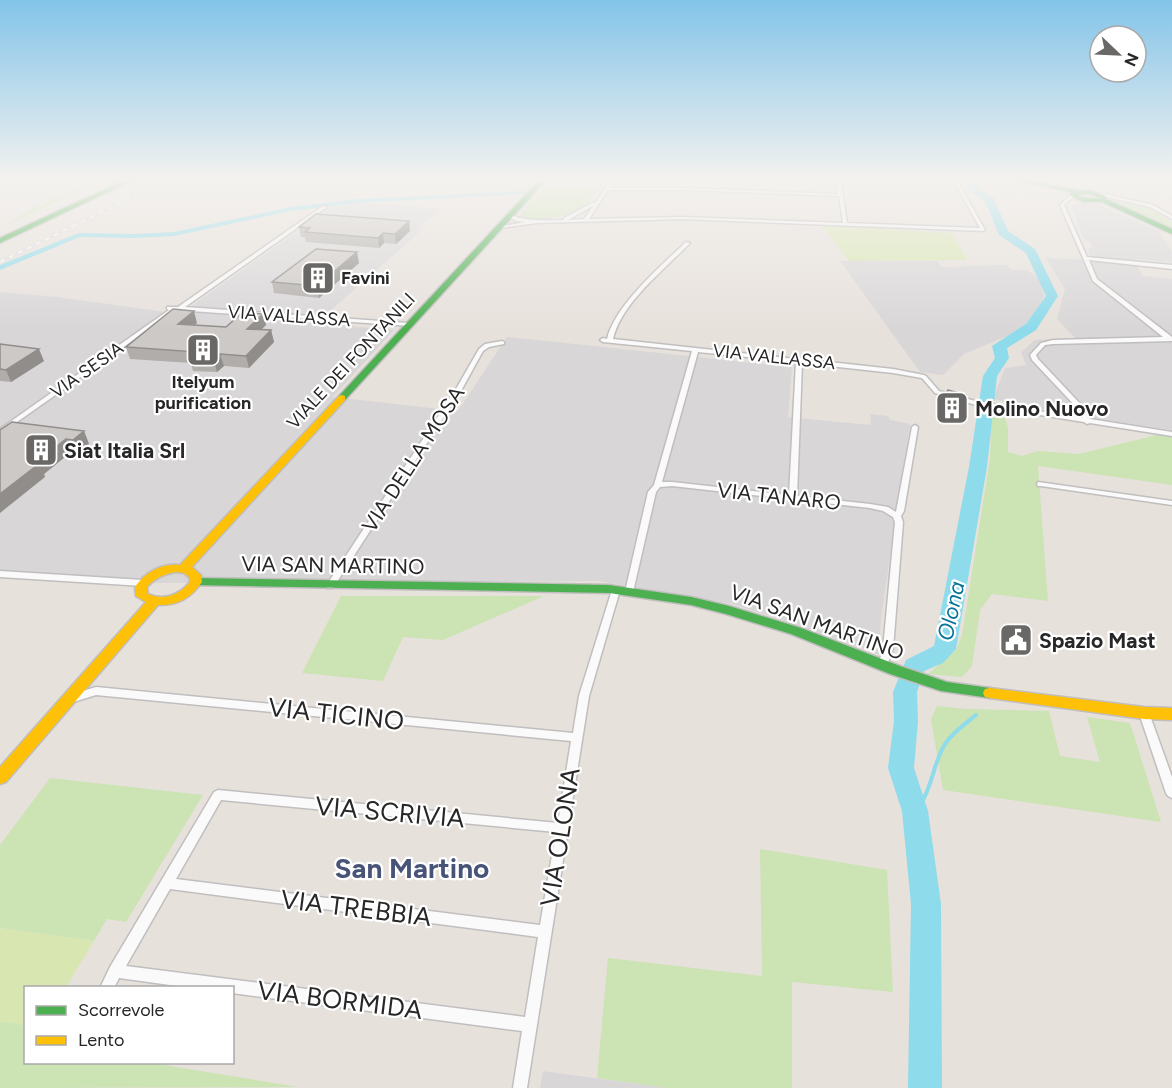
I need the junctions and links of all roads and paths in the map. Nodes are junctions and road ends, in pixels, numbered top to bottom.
1 (28, 229) edge
2 (292, 229) edge
3 (498, 229) edge
4 (953, 229) edge
5 (982, 229) edge
6 (1074, 229) edge
7 (0, 242) edge
8 (688, 243) dead end
9 (1086, 258) junction
10 (1172, 267) edge
11 (174, 308) junction
12 (409, 325) junction
13 (1171, 340) edge
14 (502, 343) dead end
15 (696, 350) junction
16 (800, 359) junction
17 (1087, 422) junction
18 (915, 427) dead end
19 (0, 432) edge
20 (1172, 434) edge
21 (1041, 484) dead end
22 (658, 485) junction
23 (793, 497) junction
24 (1172, 503) edge
25 (897, 516) junction
26 (183, 569) junction
27 (0, 574) edge
28 (196, 582) junction
29 (143, 583) junction
30 (330, 586) junction
31 (623, 591) junction
32 (154, 602) junction
33 (889, 668) junction
34 (85, 679) junction
35 (96, 691) junction
36 (66, 701) junction
37 (1144, 713) junction
38 (1172, 714) edge
39 (576, 737) junction
40 (0, 778) edge
41 (1172, 793) edge
42 (562, 828) junction
43 (166, 883) junction
44 (545, 932) junction
45 (115, 971) junction
46 (107, 986) edge
47 (230, 986) edge
48 (234, 986) edge
49 (530, 1025) junction
50 (520, 1088) edge

1 - 7 main road
2 - 11 street, VIA SESIA
3 - 12 main road, VIALE DEI FONTANILI
4 - 5 street
6 - 9 street
8 - 15 street, VIA VALLASSA
9 - 10 street
9 - 13 street
11 - 12 street, VIA VALLASSA
11 - 19 street, VIA SESIA
12 - 26 main road, VIALE DEI FONTANILI
13 - 17 street
14 - 30 street, VIA DELLA MOSA
15 - 16 street, VIA VALLASSA
15 - 22 street
16 - 17 street, VIA VALLASSA
16 - 23 street
17 - 20 street
18 - 25 street
21 - 24 street
22 - 23 street, VIA TANARO
22 - 31 street
23 - 25 street, VIA TANARO
25 - 33 street
26 - 28 main road
26 - 29 main road
27 - 29 street
28 - 30 main road, VIA SAN MARTINO
28 - 32 main road
29 - 32 main road
30 - 31 main road, VIA SAN MARTINO
31 - 33 main road, VIA SAN MARTINO
31 - 39 street, VIA OLONA
32 - 34 main road
33 - 37 main road, VIA SAN MARTINO
34 - 35 street
34 - 36 main road
35 - 36 street, VIA TICINO
35 - 39 street, VIA TICINO
36 - 40 main road
37 - 38 main road, VIA SAN MARTINO
37 - 41 street
39 - 42 street, VIA OLONA
42 - 43 street, VIA SCRIVIA
42 - 44 street, VIA OLONA
43 - 44 street, VIA TREBBIA
43 - 45 street
44 - 49 street, VIA OLONA
45 - 46 street
45 - 47 street, VIA BORMIDA
48 - 49 street, VIA BORMIDA
49 - 50 street, VIA OLONA

